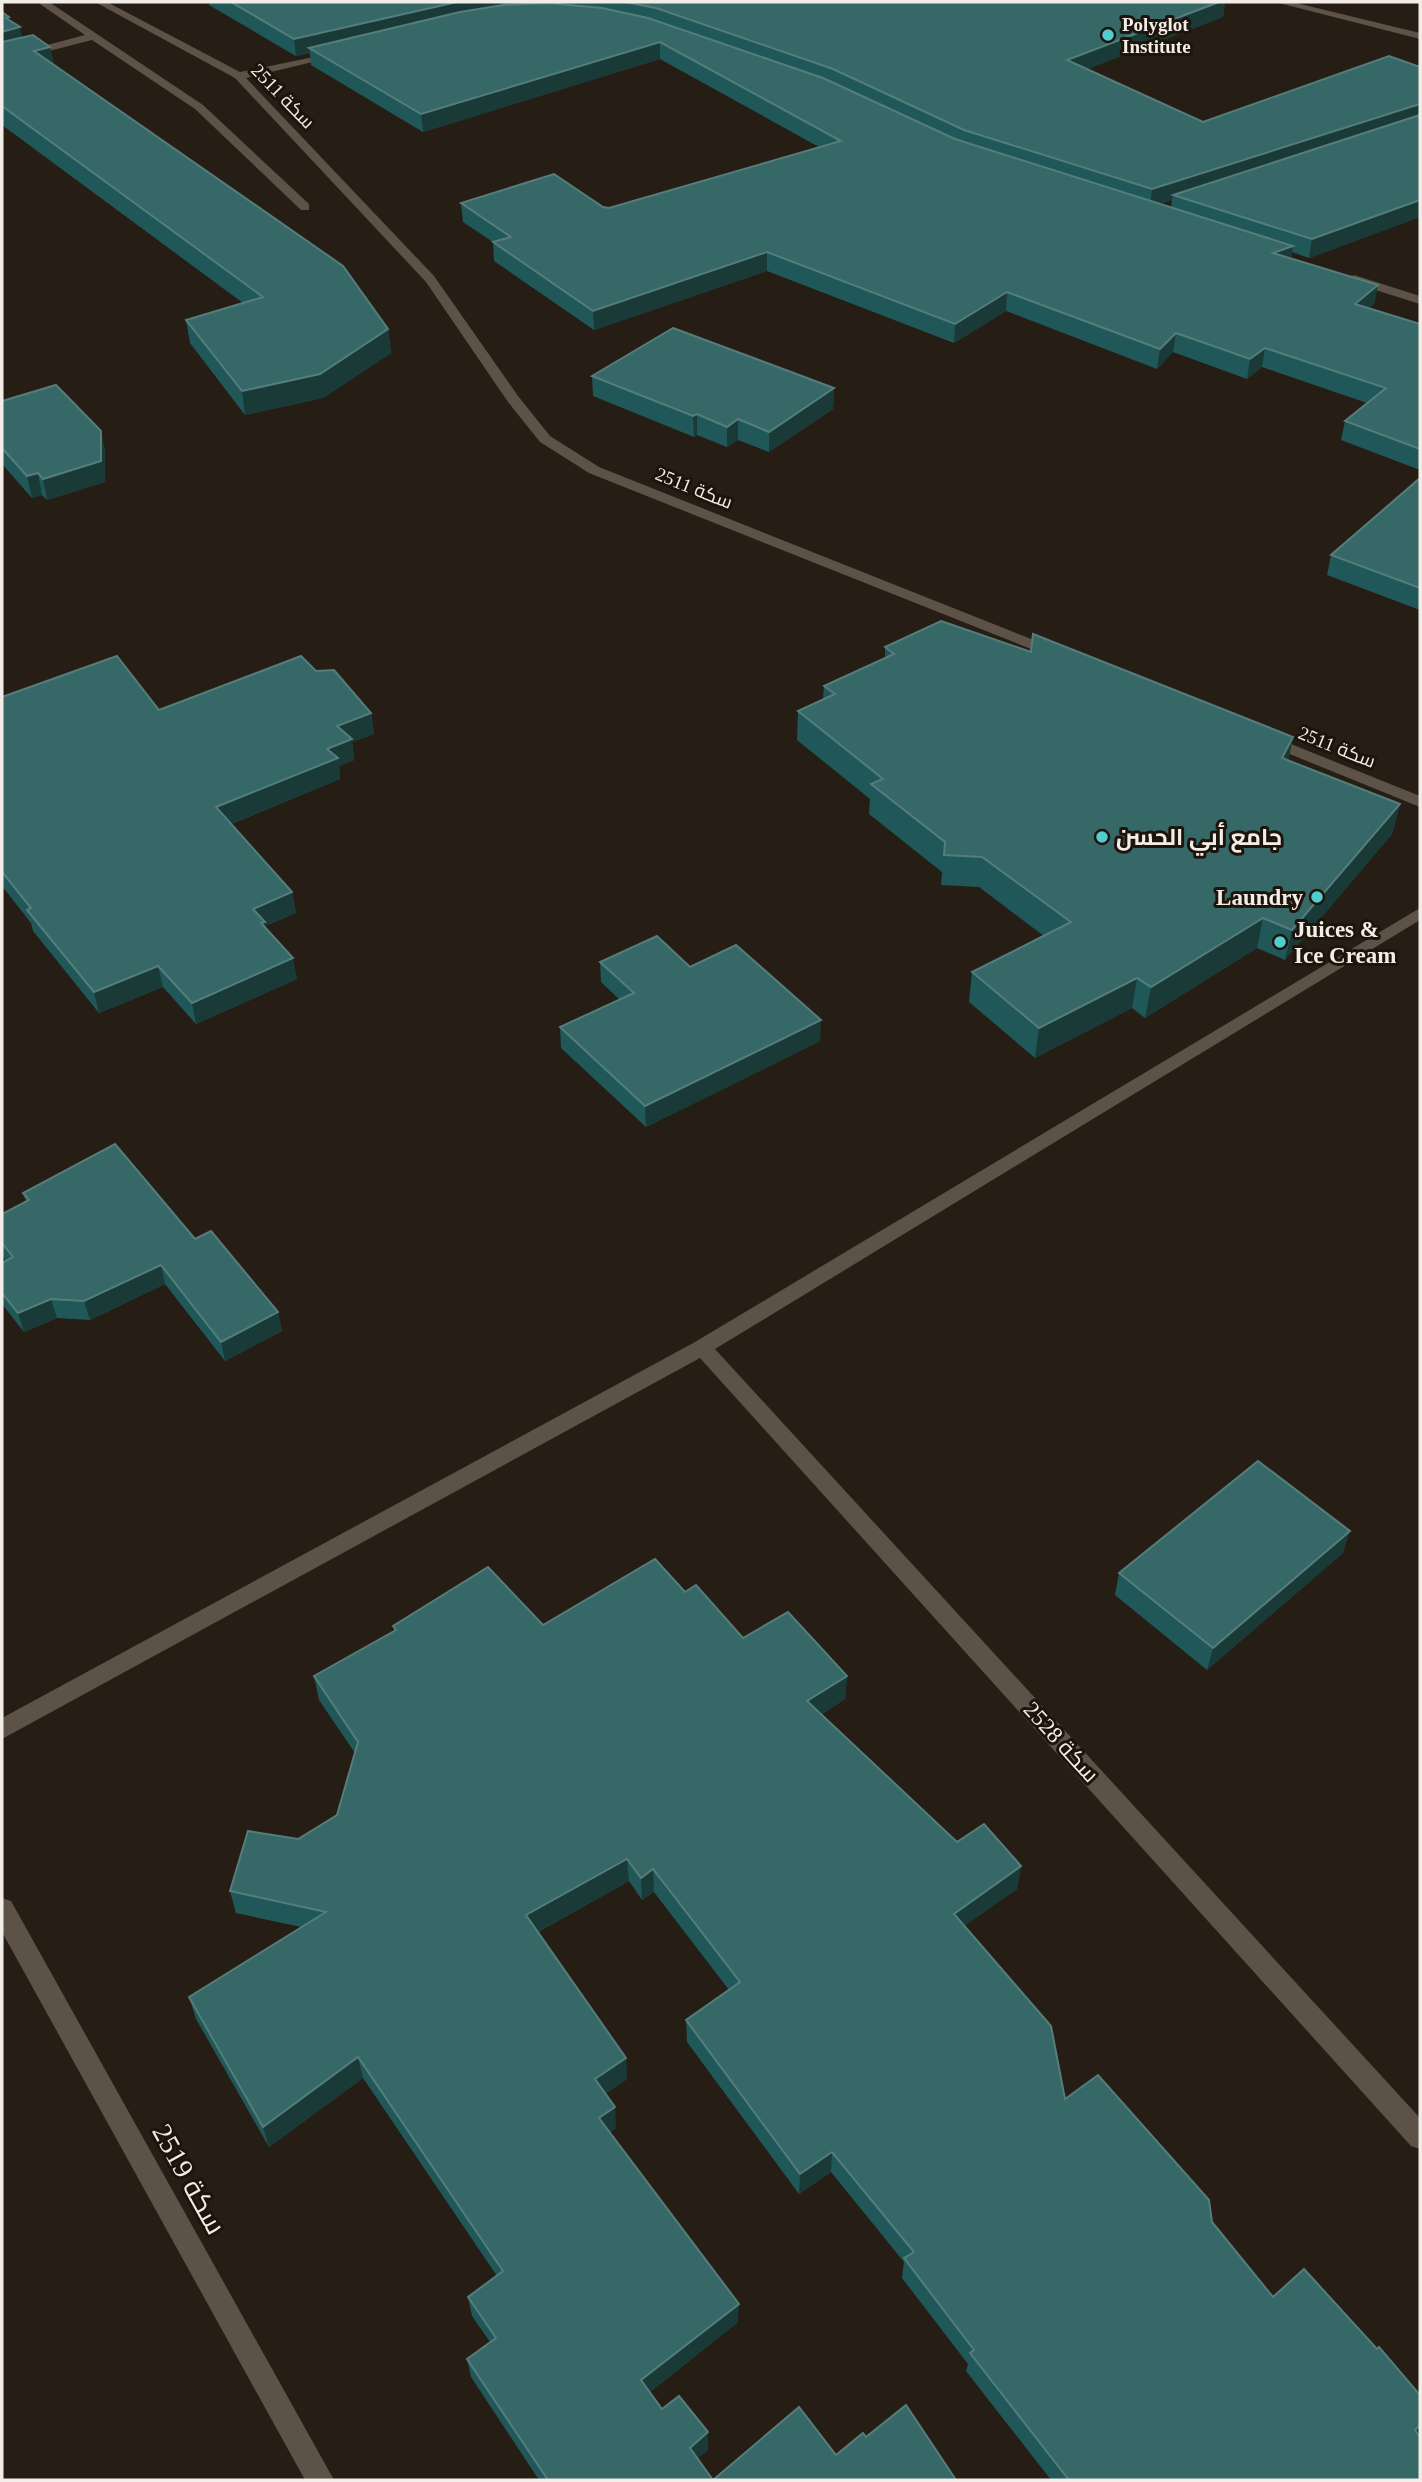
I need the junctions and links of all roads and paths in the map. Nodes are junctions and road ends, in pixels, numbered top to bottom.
1 (42, 2) edge
2 (100, 2) edge
3 (1280, 2) edge
4 (94, 36) junction
5 (1420, 36) edge
6 (344, 51) edge
7 (2, 60) edge
8 (239, 76) junction
9 (304, 206) dead end
10 (1343, 275) edge
11 (1420, 300) edge
12 (1075, 662) edge
13 (1254, 734) edge
14 (1420, 802) edge
15 (1420, 913) edge
16 (702, 1347) junction
17 (2, 1729) edge
18 (2, 1909) edge
19 (1420, 2137) edge
20 (320, 2480) edge

1 - 4 street
2 - 8 street, سكة 2511
3 - 5 street
4 - 7 street
4 - 9 street
6 - 8 street
8 - 12 street, سكة 2511
10 - 11 street
13 - 14 street, سكة 2511
15 - 16 street
16 - 17 street
16 - 19 street, سكة 2528
18 - 20 street, سكة 2519

